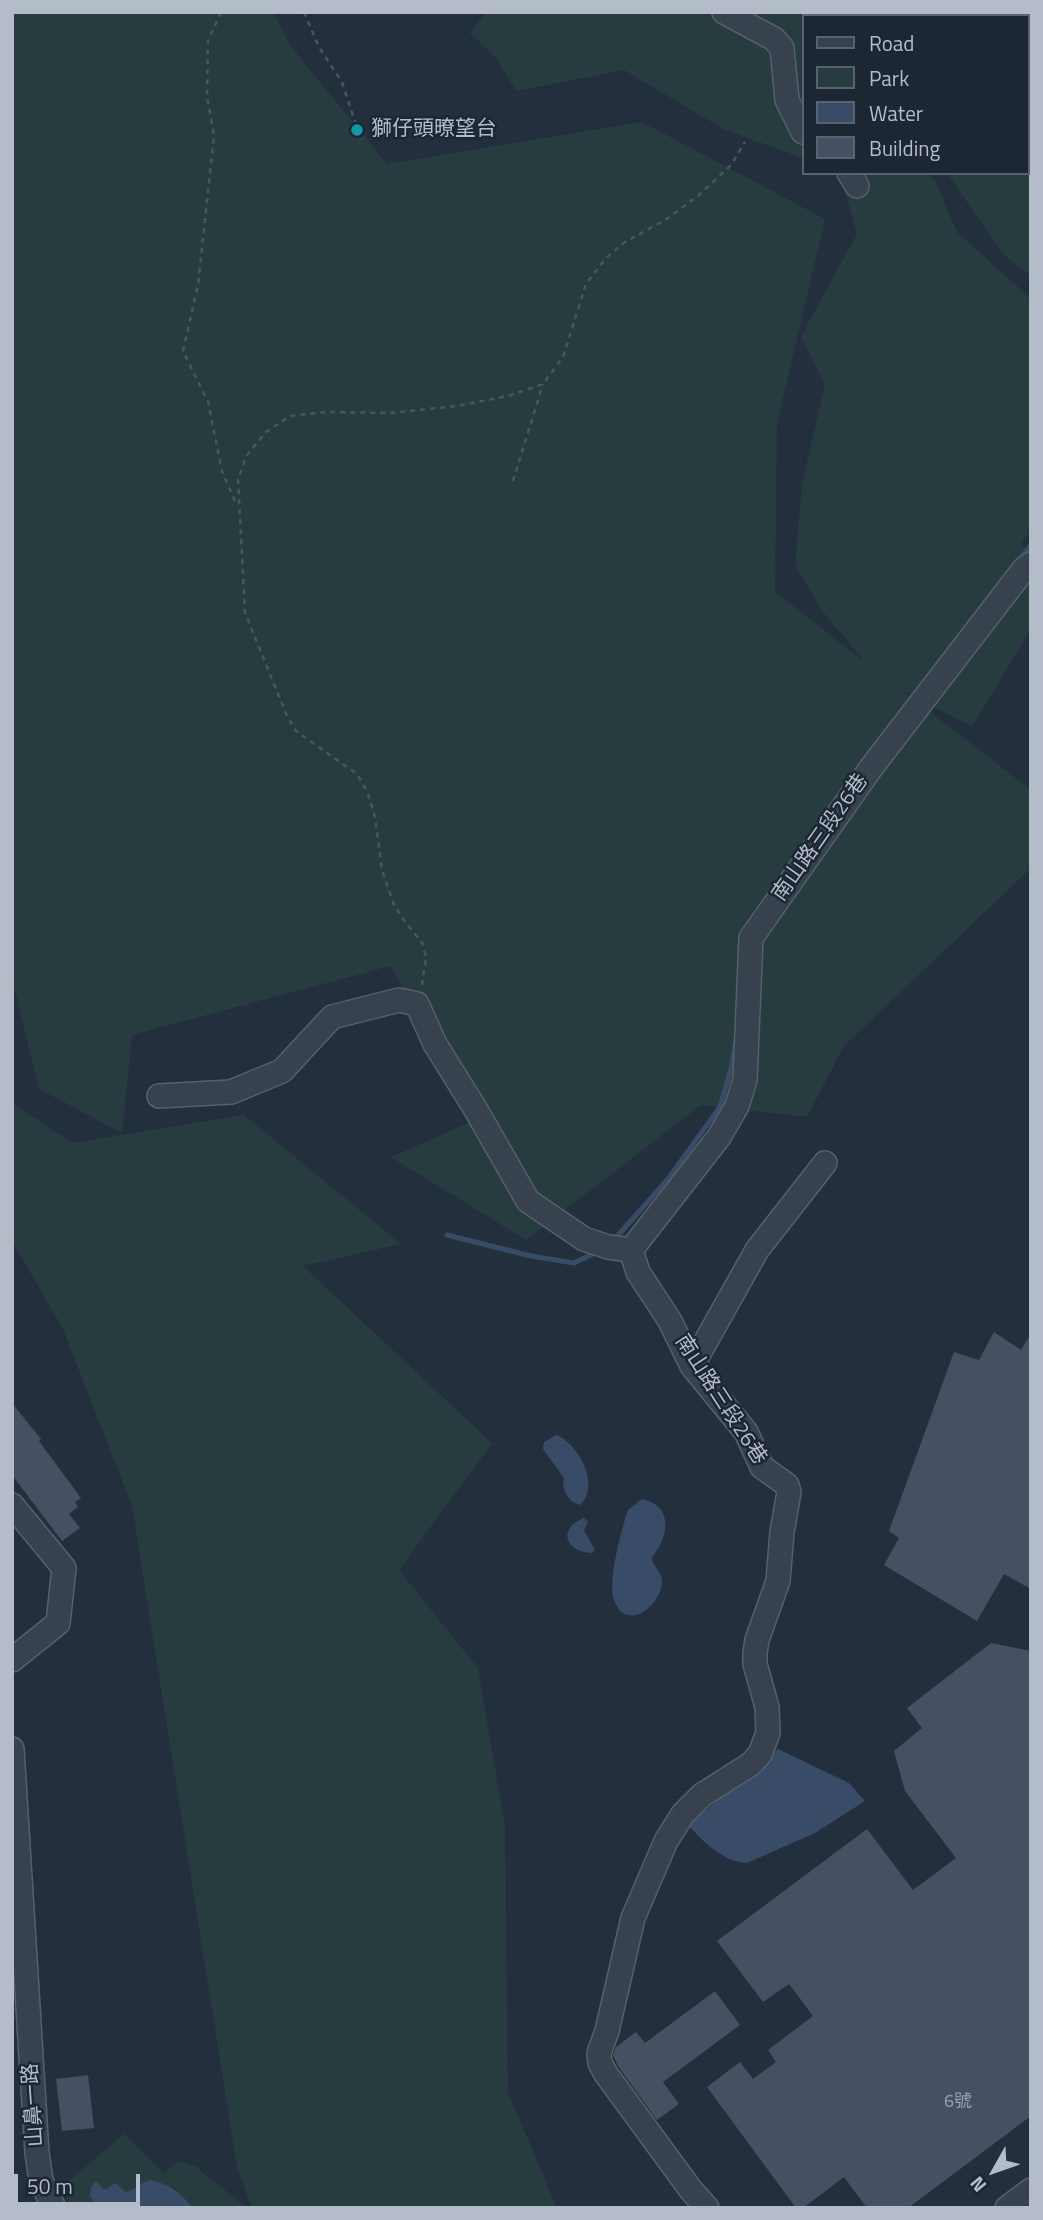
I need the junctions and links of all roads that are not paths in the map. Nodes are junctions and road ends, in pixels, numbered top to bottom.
1 (724, 12) edge
2 (802, 130) edge
3 (1031, 564) edge
4 (159, 1096) dead end
5 (825, 1163) dead end
6 (631, 1250) junction
7 (692, 1366) junction
8 (12, 1504) edge
9 (12, 1660) edge
10 (12, 1749) edge
11 (1031, 2190) edge
12 (54, 2208) edge
13 (707, 2208) edge
14 (1007, 2208) edge

1 - 2 street
3 - 6 street, 南山路三段26巷
4 - 6 street
5 - 7 street
6 - 7 street, 南山路三段26巷
7 - 13 street, 南山路三段26巷
8 - 9 street
10 - 12 street, 山鼻一路
11 - 14 street

